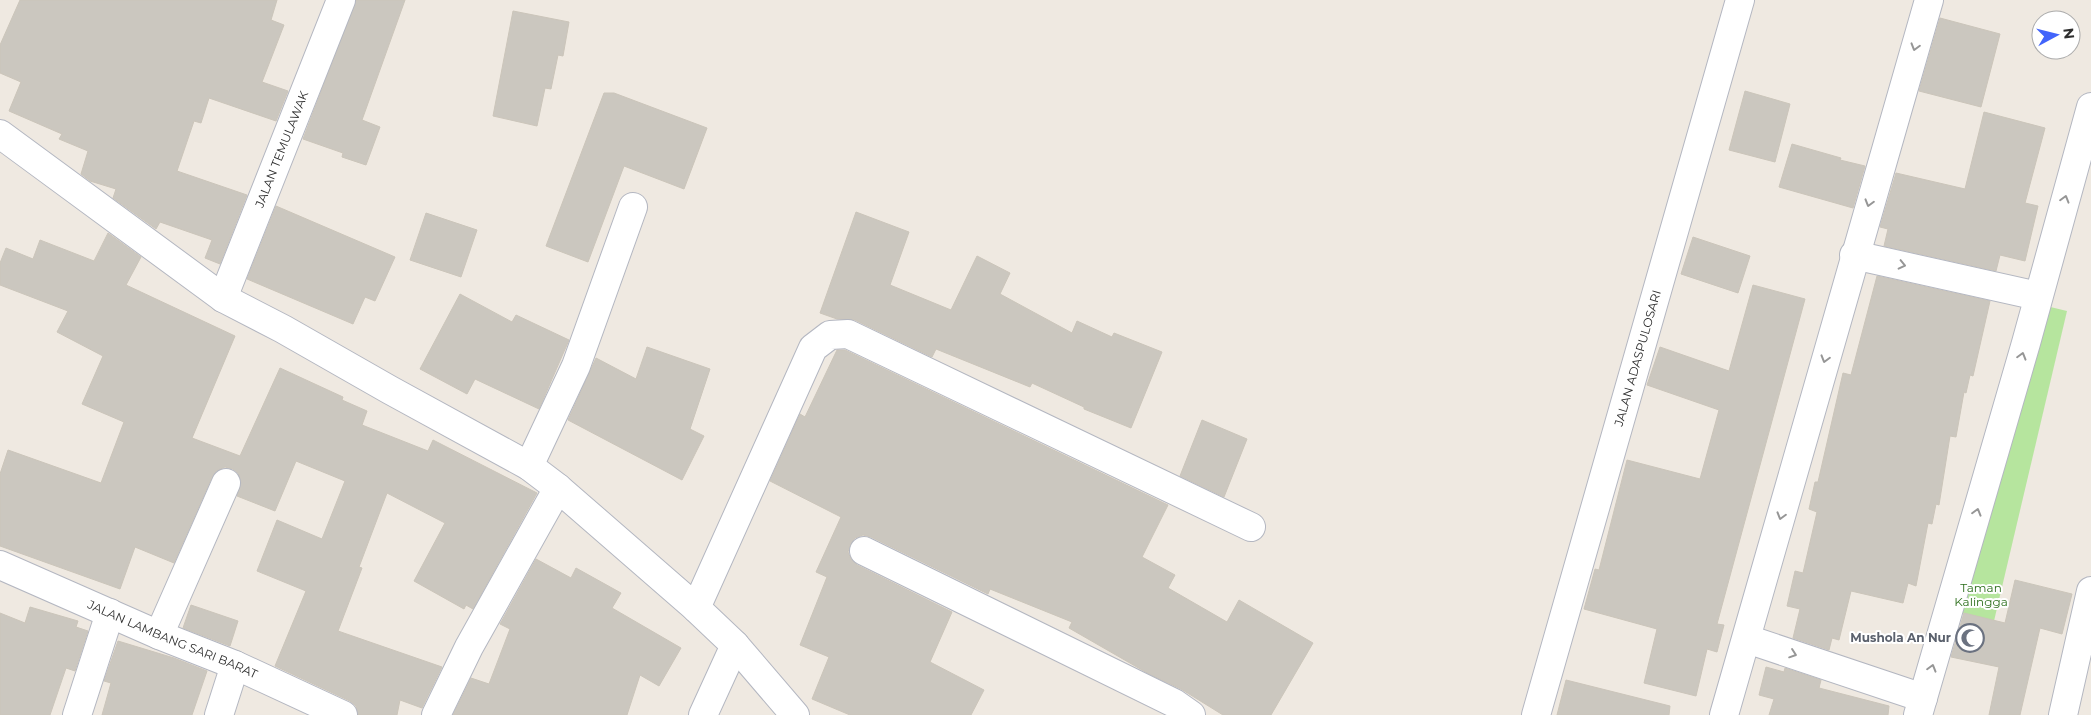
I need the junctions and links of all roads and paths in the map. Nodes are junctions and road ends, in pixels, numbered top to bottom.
1 (341, 0) edge
2 (1740, 0) edge
3 (1928, 0) edge
4 (2091, 107) edge
5 (0, 134) edge
6 (633, 207) dead end
7 (1854, 255) junction
8 (2038, 296) junction
9 (223, 298) junction
10 (529, 466) junction
11 (226, 483) dead end
12 (558, 488) junction
13 (1251, 528) dead end
14 (864, 551) dead end
15 (0, 565) edge
16 (2091, 591) edge
17 (696, 608) junction
18 (110, 613) junction
19 (159, 635) junction
20 (1747, 638) junction
21 (736, 645) junction
22 (2085, 650) edge
23 (235, 665) junction
24 (1921, 706) edge
25 (78, 715) edge
26 (219, 715) edge
27 (343, 715) edge
28 (436, 715) edge
29 (703, 715) edge
30 (795, 715) edge
31 (1191, 715) edge
32 (1536, 715) edge
33 (1724, 715) edge
34 (2064, 715) edge

1 - 9 street, JALAN TEMULAWAK
2 - 32 street, JALAN ADASPULOSARI
3 -> 7 street
8 -> 4 street
5 - 9 street
6 - 10 street
7 -> 8 street
7 -> 20 street
24 -> 8 street
9 - 10 street
10 - 12 street
11 - 19 street
12 - 17 street
12 - 28 street
13 - 17 street
14 - 31 street
15 - 18 street, JALAN LAMBANG SARI BARAT
16 - 22 street
17 - 21 street
18 - 19 street, JALAN LAMBANG SARI BARAT
18 - 25 street
19 - 23 street, JALAN LAMBANG SARI BARAT
20 -> 24 street
20 - 33 street
21 - 29 street
21 - 30 street
22 - 34 street
23 - 26 street
23 - 27 street, JALAN LAMBANG SARI BARAT

